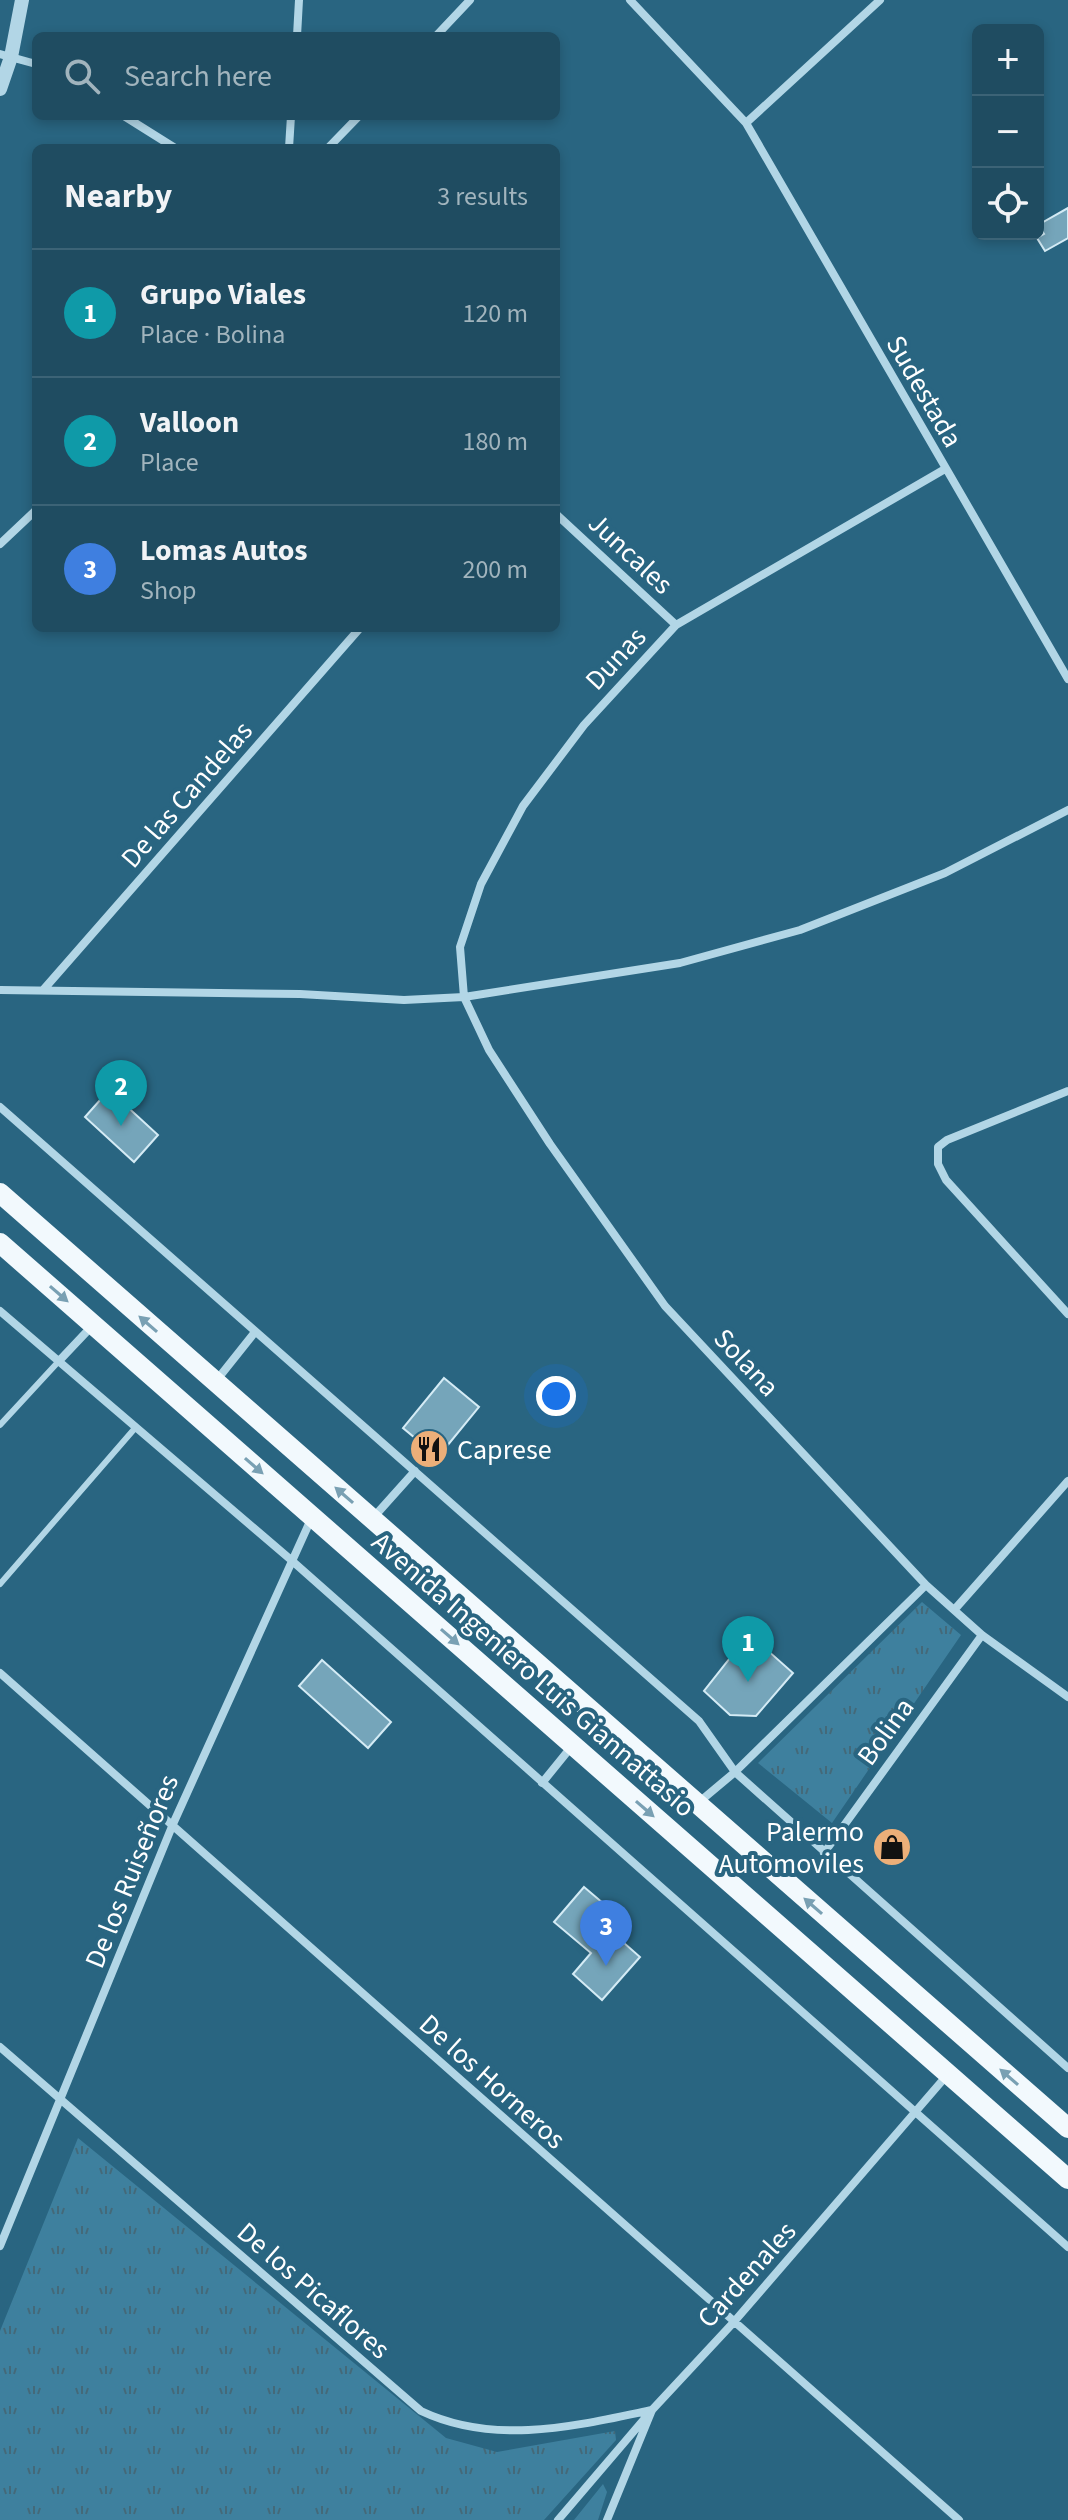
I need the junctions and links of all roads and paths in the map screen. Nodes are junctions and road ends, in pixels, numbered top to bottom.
1 (22, 0) edge
2 (299, 0) edge
3 (470, 0) edge
4 (630, 0) edge
5 (880, 0) edge
6 (297, 32) edge
7 (440, 32) edge
8 (6, 55) edge
9 (32, 63) edge
10 (0, 89) edge
11 (130, 120) edge
12 (291, 120) edge
13 (355, 120) edge
14 (746, 123) junction
15 (169, 144) edge
16 (289, 144) edge
17 (332, 144) edge
18 (945, 469) junction
19 (32, 514) edge
20 (560, 518) edge
21 (0, 544) edge
22 (676, 625) junction
23 (356, 632) edge
24 (1068, 679) edge
25 (1068, 810) edge
26 (44, 989) junction
27 (0, 990) edge
28 (464, 997) junction
29 (1068, 1091) edge
30 (0, 1107) edge
31 (0, 1193) edge
32 (0, 1243) edge
33 (0, 1311) edge
34 (1068, 1314) edge
35 (94, 1325) junction
36 (255, 1332) junction
37 (59, 1361) junction
38 (215, 1383) junction
39 (0, 1425) edge
40 (136, 1427) junction
41 (415, 1471) junction
42 (1068, 1481) edge
43 (313, 1517) junction
44 (372, 1520) junction
45 (290, 1559) junction
46 (0, 1584) edge
47 (926, 1585) junction
48 (955, 1609) junction
49 (982, 1635) junction
50 (0, 1673) edge
51 (1068, 1697) edge
52 (572, 1745) junction
53 (735, 1772) junction
54 (542, 1783) junction
55 (697, 1804) junction
56 (173, 1824) junction
57 (824, 1853) junction
58 (0, 2047) edge
59 (1068, 2068) edge
60 (948, 2074) junction
61 (62, 2102) junction
62 (916, 2115) junction
63 (1068, 2128) edge
64 (1068, 2179) edge
65 (0, 2246) edge
66 (1068, 2247) edge
67 (733, 2323) junction
68 (652, 2410) junction
69 (558, 2520) edge
70 (607, 2520) edge
71 (959, 2520) edge

1 - 8 street
2 - 6 street
3 - 7 street
4 - 14 street, Sudestada
5 - 14 street
8 - 9 street
8 - 10 street
11 - 15 street
12 - 16 street
13 - 17 street
14 - 18 street, Sudestada
18 - 22 street, Dunas
18 - 24 street, Sudestada
19 - 21 street
20 - 22 street, Juncales
22 - 28 street, Dunas
23 - 26 street, De las Candelas
25 - 28 street
26 - 27 street
26 - 28 street
28 - 47 street, Solana
29 - 34 street
30 - 36 street
38 -> 31 main road, Avenida Ingeniero Luis Giannattasio
32 -> 35 main road, Avenida Ingeniero Luis Giannattasio
33 - 37 street
35 - 37 street
35 -> 43 main road, Avenida Ingeniero Luis Giannattasio
36 - 38 street
36 - 41 street
37 - 39 lane
37 - 40 street
44 -> 38 main road, Avenida Ingeniero Luis Giannattasio
40 - 45 street
40 - 46 lane
41 - 44 street
41 - 53 street
42 - 48 street
43 - 45 street, De los Ruiseñores
43 -> 52 main road, Avenida Ingeniero Luis Giannattasio
44 - 55 main road, Avenida Ingeniero Luis Giannattasio
45 - 54 street
45 - 56 street, De los Ruiseñores
47 - 48 street, Solana
47 - 53 street
48 - 49 street, Solana
49 - 51 street, Solana
49 - 57 street, Bolina
50 - 56 street, De los Horneros
52 - 54 street
52 -> 60 main road, Avenida Ingeniero Luis Giannattasio
53 - 55 street
53 - 57 street
54 - 62 street
63 -> 55 main road, Avenida Ingeniero Luis Giannattasio
56 - 61 street, De los Ruiseñores
56 - 67 street, De los Horneros
57 - 59 street
58 - 61 street, De los Picaflores
60 - 62 street, Cardenales
60 - 64 main road, Avenida Ingeniero Luis Giannattasio
61 - 65 street, De los Ruiseñores
61 - 68 street, De los Picaflores
62 - 66 street
62 - 67 street, Cardenales
67 - 68 street, Cardenales
67 - 71 street, De los Horneros
68 - 69 street
68 - 70 street, Cardenales

